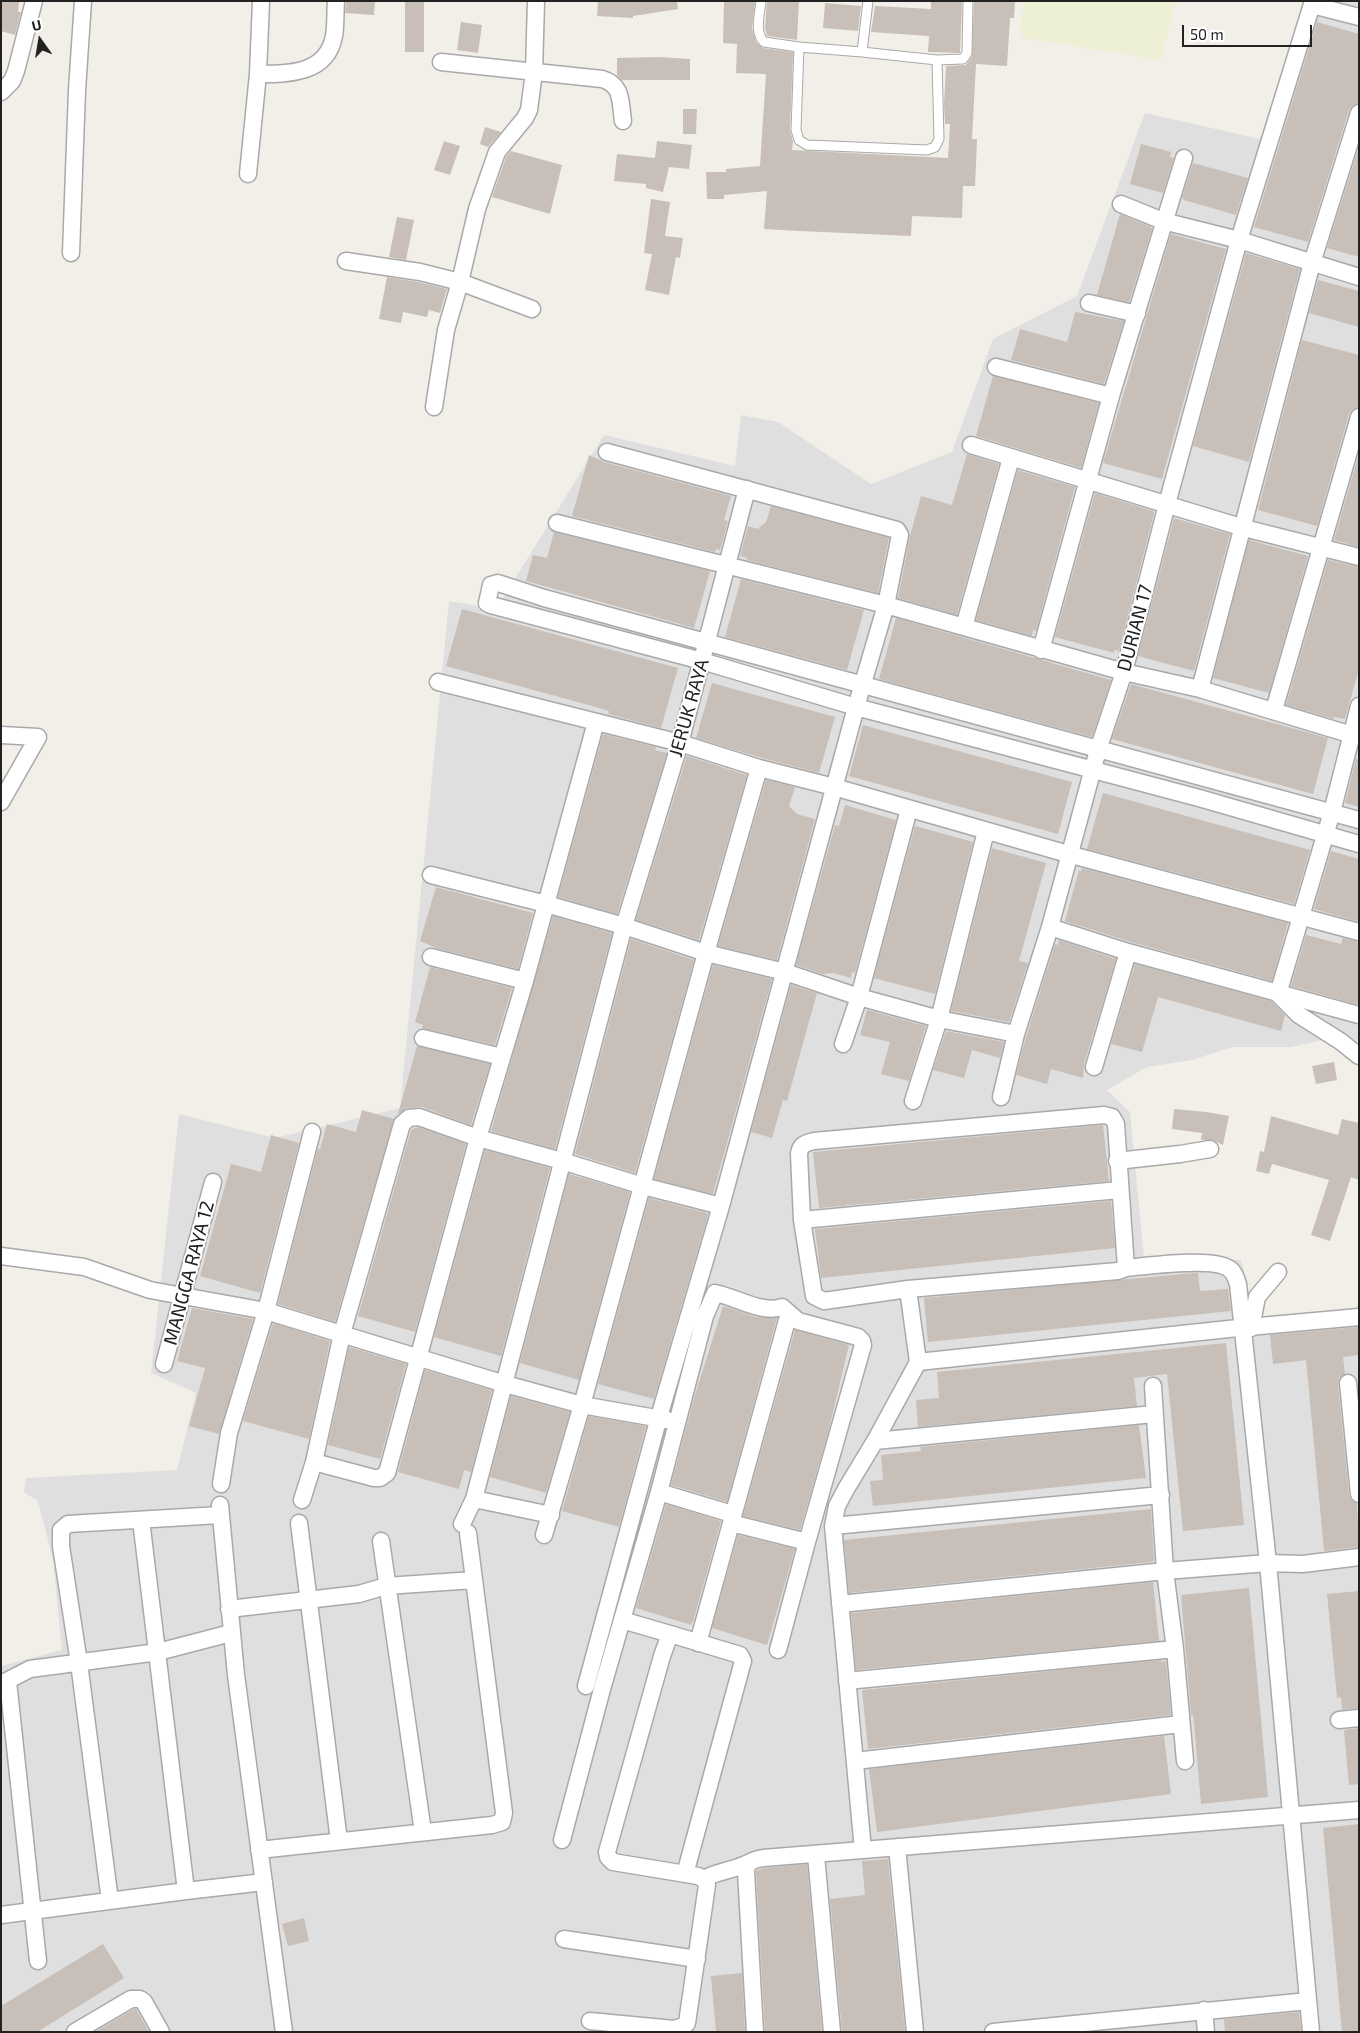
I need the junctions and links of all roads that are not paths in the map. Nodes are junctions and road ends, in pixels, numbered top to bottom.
1 (34, 1) edge
2 (83, 1) edge
3 (261, 1) edge
4 (336, 1) edge
5 (536, 1) edge
6 (761, 1) edge
7 (868, 1) edge
8 (968, 1) edge
9 (1313, 3) edge
10 (1359, 17) edge
11 (799, 47) junction
12 (862, 52) junction
13 (937, 60) junction
14 (441, 62) dead end
15 (534, 72) junction
16 (258, 74) junction
17 (1, 92) edge
18 (1359, 113) edge
19 (623, 121) dead end
20 (1184, 158) dead end
21 (248, 174) dead end
22 (1121, 204) dead end
23 (1163, 221) junction
24 (1239, 240) junction
25 (71, 253) dead end
26 (346, 262) dead end
27 (1312, 263) junction
28 (1359, 277) edge
29 (460, 282) junction
30 (1089, 303) dead end
31 (532, 309) dead end
32 (1137, 314) junction
33 (996, 367) dead end
34 (1112, 396) junction
35 (434, 407) dead end
36 (1359, 417) edge
37 (971, 445) dead end
38 (606, 452) dead end
39 (1011, 458) junction
40 (1089, 481) junction
41 (747, 489) junction
42 (1167, 504) junction
43 (557, 523) dead end
44 (1244, 528) junction
45 (1320, 547) junction
46 (1359, 557) edge
47 (728, 566) junction
48 (544, 598) junction
49 (886, 605) junction
50 (539, 618) junction
51 (964, 627) junction
52 (707, 642) junction
53 (1041, 650) junction
54 (702, 661) junction
55 (1124, 672) junction
56 (438, 682) dead end
57 (862, 684) junction
58 (1200, 689) junction
59 (1359, 706) edge
60 (856, 707) junction
61 (1274, 710) junction
62 (596, 722) junction
63 (1, 735) edge
64 (1355, 736) edge
65 (680, 743) junction
66 (1098, 750) junction
67 (759, 768) junction
68 (1093, 770) junction
69 (834, 787) junction
70 (1, 802) edge
71 (909, 809) junction
72 (1332, 812) junction
73 (1359, 820) edge
74 (986, 831) junction
75 (1325, 835) junction
76 (1359, 844) edge
77 (1068, 854) junction
78 (431, 875) dead end
79 (546, 904) junction
80 (1301, 916) junction
81 (624, 926) junction
82 (1050, 927) junction
83 (1359, 932) edge
84 (1128, 952) junction
85 (706, 953) junction
86 (431, 957) dead end
87 (785, 972) junction
88 (525, 981) junction
89 (1278, 994) junction
90 (859, 996) junction
91 (1359, 1015) edge
92 (939, 1019) junction
93 (1016, 1034) junction
94 (423, 1038) dead end
95 (844, 1044) dead end
96 (1359, 1056) edge
97 (502, 1057) junction
98 (1094, 1067) dead end
99 (1001, 1097) dead end
100 (913, 1101) dead end
101 (312, 1132) dead end
102 (478, 1138) junction
103 (1210, 1149) dead end
104 (562, 1161) junction
105 (1117, 1161) junction
106 (213, 1182) dead end
107 (644, 1186) junction
108 (1119, 1190) junction
109 (721, 1206) junction
110 (802, 1220) junction
111 (1, 1256) edge
112 (1126, 1268) junction
113 (1278, 1272) dead end
114 (908, 1289) junction
115 (183, 1294) junction
116 (266, 1311) junction
117 (789, 1313) junction
118 (1358, 1317) edge
119 (1247, 1328) junction
120 (342, 1334) junction
121 (418, 1357) junction
122 (918, 1362) junction
123 (164, 1364) dead end
124 (505, 1384) junction
125 (1153, 1386) dead end
126 (1352, 1393) edge
127 (582, 1405) junction
128 (1154, 1414) junction
129 (659, 1417) junction
130 (677, 1424) junction
131 (875, 1440) junction
132 (314, 1462) junction
133 (221, 1484) dead end
134 (1358, 1484) edge
135 (659, 1492) junction
136 (1161, 1495) junction
137 (474, 1499) junction
138 (302, 1500) dead end
139 (551, 1515) junction
140 (732, 1518) junction
141 (140, 1520) junction
142 (299, 1523) dead end
143 (833, 1526) junction
144 (544, 1535) dead end
145 (381, 1541) dead end
146 (807, 1542) junction
147 (1359, 1557) edge
148 (1268, 1563) junction
149 (1165, 1571) junction
150 (474, 1580) junction
151 (386, 1586) junction
152 (309, 1599) junction
153 (840, 1604) junction
154 (229, 1610) junction
155 (622, 1620) junction
156 (231, 1633) junction
157 (670, 1634) junction
158 (698, 1643) junction
159 (1176, 1649) junction
160 (778, 1650) dead end
161 (158, 1652) junction
162 (79, 1663) junction
163 (847, 1681) junction
164 (5, 1682) edge
165 (586, 1686) dead end
166 (1359, 1718) edge
167 (1339, 1720) dead end
168 (1181, 1724) junction
169 (855, 1761) junction
170 (1185, 1761) dead end
171 (1359, 1810) edge
172 (1292, 1816) junction
173 (423, 1832) junction
174 (562, 1840) dead end
175 (339, 1841) junction
176 (897, 1847) junction
177 (259, 1850) junction
178 (863, 1850) junction
179 (816, 1855) junction
180 (748, 1863) junction
181 (685, 1874) junction
182 (704, 1879) junction
183 (264, 1882) junction
184 (186, 1891) junction
185 (110, 1901) junction
186 (33, 1911) junction
187 (1, 1915) edge
188 (564, 1938) dead end
189 (697, 1959) junction
190 (38, 1961) dead end
191 (1308, 2001) junction
192 (1204, 2010) junction
193 (590, 2021) dead end
194 (75, 2032) edge
195 (161, 2032) edge
196 (284, 2032) edge
197 (755, 2032) edge
198 (832, 2032) edge
199 (915, 2032) edge
200 (993, 2032) edge
201 (1206, 2032) edge
202 (1311, 2032) edge

1 - 17 street
2 - 25 street
3 - 16 street
4 - 16 street
5 - 15 street
6 - 11 lane
7 - 12 lane
8 - 13 lane
9 - 10 street
9 - 24 street, DURIAN 17
11 - 12 lane
11 - 13 lane
12 - 13 lane
14 - 15 street
15 - 19 street
15 - 29 street
16 - 21 street
18 - 27 street
20 - 23 street
22 - 23 street
23 - 24 street
23 - 32 street
24 - 27 street
24 - 42 street, DURIAN 17
26 - 29 street
27 - 28 street
27 - 44 street
29 - 31 street
29 - 35 street
30 - 32 street
32 - 34 street
33 - 34 street
34 - 40 street
36 - 45 street
37 - 39 street
38 - 41 street
39 - 40 street
39 - 51 street
40 - 42 street
40 - 53 street
41 - 47 street, JERUK RAYA
41 - 49 street
42 - 44 street
42 - 55 street, DURIAN 17
43 - 47 street
44 - 45 street
44 - 58 street
45 - 46 street
45 - 61 street
47 - 49 street
47 - 52 street, JERUK RAYA
48 - 50 street
48 - 50 street
48 - 52 street
49 - 51 street
49 - 57 street
50 - 54 street
51 - 53 street
52 - 54 street, JERUK RAYA
52 - 57 street
53 - 55 street
54 - 60 street
54 - 65 street, JERUK RAYA
55 - 58 street
55 - 66 street, DURIAN 17
56 - 62 street
57 - 60 street
57 - 66 street
58 - 61 street
59 - 64 street
60 - 68 street
60 - 69 street
61 - 64 street
62 - 65 street
62 - 79 street
63 - 70 street
64 - 72 street
65 - 67 street
65 - 81 street, JERUK RAYA
66 - 68 street, DURIAN 17
66 - 72 street
67 - 69 street
67 - 85 street
68 - 75 street
68 - 77 street, DURIAN 17
69 - 71 street
69 - 87 street
71 - 74 street
71 - 90 street
72 - 73 street
72 - 75 street
74 - 77 street
74 - 92 street
75 - 76 street
75 - 80 street
77 - 80 street
77 - 82 street, DURIAN 17
78 - 79 street
79 - 81 street
79 - 88 street
80 - 83 street
80 - 89 street
81 - 85 street
81 - 104 street, JERUK RAYA
82 - 84 street
82 - 93 street, DURIAN 17
84 - 89 street
84 - 98 street
85 - 87 street
85 - 107 street
86 - 88 street
87 - 90 street
87 - 109 street
88 - 97 street
89 - 91 street
89 - 96 street
90 - 92 street
90 - 95 street
92 - 93 street
92 - 100 street
93 - 99 street, DURIAN 17
94 - 97 street
97 - 102 street
101 - 116 street
102 - 104 street
102 - 120 street
102 - 121 street
103 - 105 street
104 - 107 street
104 - 124 street, JERUK RAYA
105 - 108 street
105 - 110 street
106 - 115 street, MANGGA RAYA 12
107 - 109 street
107 - 127 street
108 - 110 street
108 - 112 street
109 - 129 street
110 - 114 street
111 - 115 street
112 - 114 street
112 - 119 street
113 - 119 street
114 - 122 street
115 - 116 street
115 - 123 street, MANGGA RAYA 12
116 - 120 street
116 - 133 street
117 - 130 street
117 - 140 street
117 - 146 street
118 - 119 street
119 - 122 street
119 - 148 street
120 - 121 street
120 - 132 street
121 - 124 street
121 - 132 street
122 - 131 street
124 - 127 street
124 - 137 street, JERUK RAYA
125 - 128 street
126 - 134 street
127 - 129 street
127 - 139 street
128 - 131 street
128 - 136 street
129 - 130 street
129 - 165 street
130 - 135 street
131 - 143 street
132 - 138 street
135 - 140 street
135 - 155 street
136 - 143 street
136 - 149 street
137 - 139 street
137 - 150 street, JERUK RAYA
139 - 144 street
140 - 146 street
140 - 158 street
141 - 154 street
141 - 161 street
141 - 162 street
142 - 152 street
143 - 153 street
145 - 151 street
146 - 160 street
147 - 148 street
148 - 149 street
148 - 172 street
149 - 153 street
149 - 159 street
150 - 151 street
150 - 173 street
151 - 152 street
151 - 173 street
152 - 154 street
152 - 175 street
153 - 163 street
154 - 156 street
155 - 157 street
155 - 174 street
156 - 161 street
156 - 177 street
157 - 158 street
157 - 181 street
158 - 181 street
159 - 163 street
159 - 168 street
161 - 162 street
161 - 184 street
162 - 164 street
162 - 185 street
163 - 169 street
164 - 186 street
166 - 167 street
168 - 169 street
168 - 170 street
169 - 178 street
171 - 172 street
172 - 176 street
172 - 191 street
173 - 175 street
175 - 177 street
176 - 178 street
176 - 199 street
177 - 183 street
178 - 179 street
179 - 180 street
179 - 198 street
180 - 182 street
180 - 197 street
181 - 182 street
182 - 189 street
183 - 184 street
183 - 196 street
184 - 185 street
185 - 186 street
186 - 187 street
186 - 190 street
188 - 189 street
189 - 193 street
191 - 192 street
191 - 202 street
192 - 200 street
192 - 201 street
194 - 195 street

